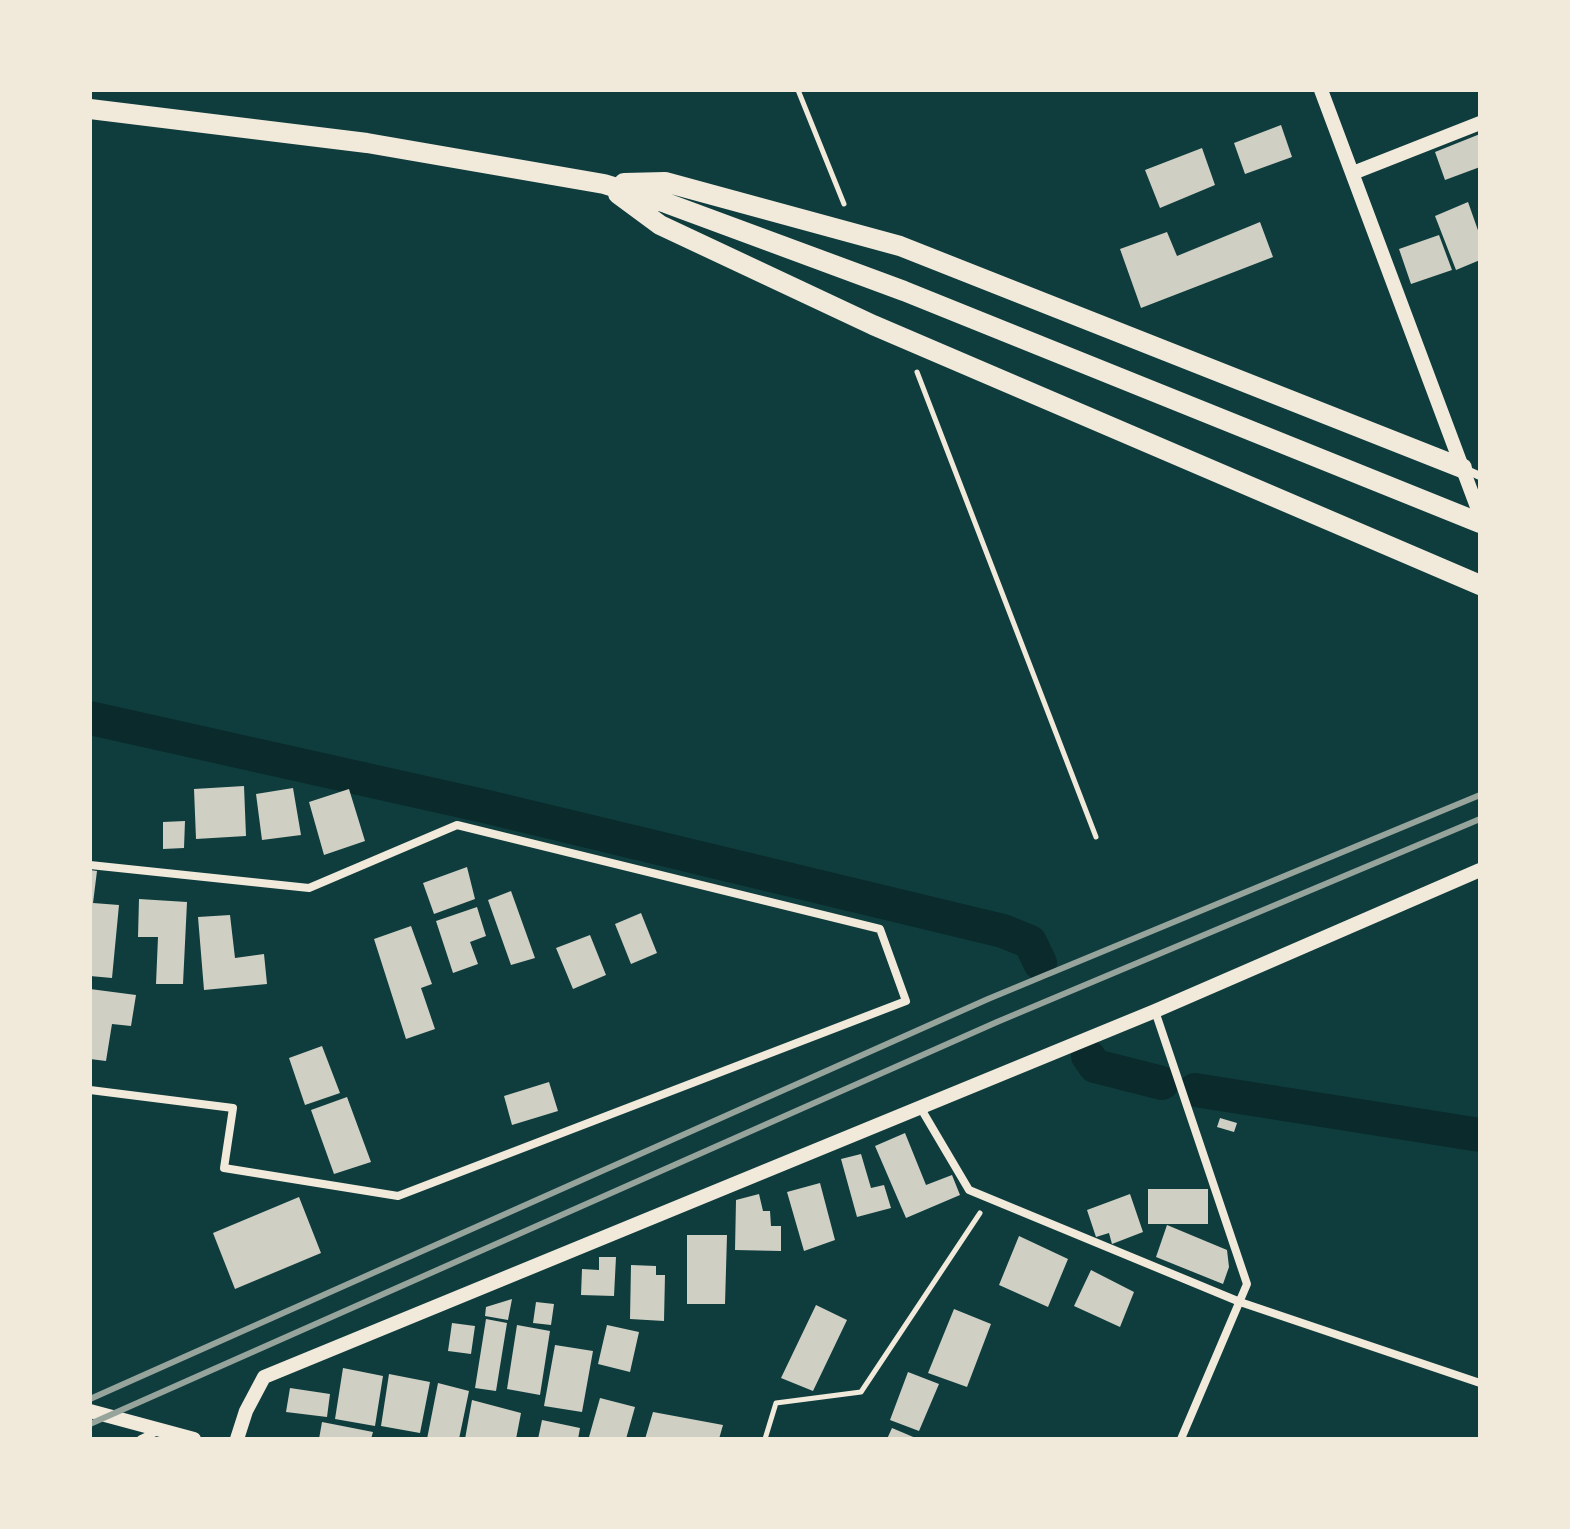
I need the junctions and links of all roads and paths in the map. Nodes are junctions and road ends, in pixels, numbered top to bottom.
1 (798, 90) edge
2 (1321, 90) edge
3 (90, 109) edge
4 (1480, 123) edge
5 (1353, 173) junction
6 (604, 184) junction
7 (859, 236) junction
8 (904, 336) junction
9 (1471, 472) edge
10 (1480, 515) edge
11 (1480, 523) edge
12 (1480, 585) edge
13 (1096, 837) dead end
14 (90, 865) edge
15 (1480, 870) edge
16 (1155, 1011) junction
17 (90, 1090) edge
18 (919, 1106) junction
19 (989, 1198) junction
20 (1240, 1302) junction
21 (1480, 1383) edge
22 (90, 1411) edge
23 (159, 1430) junction
24 (141, 1439) edge
25 (194, 1439) edge
26 (237, 1439) edge
27 (765, 1439) edge
28 (1181, 1439) edge

1 - 7 path
2 - 5 street
3 - 6 main road
4 - 5 street
5 - 9 street
6 - 7 main road
6 - 8 main road
6 - 11 main road
7 - 9 main road
8 - 12 main road
8 - 13 path
9 - 10 street
14 - 17 street
15 - 16 street
16 - 18 street
16 - 20 street
18 - 19 street
18 - 26 street
19 - 20 street
19 - 27 path
20 - 21 street
20 - 28 street
22 - 23 street
23 - 24 street
23 - 25 street

